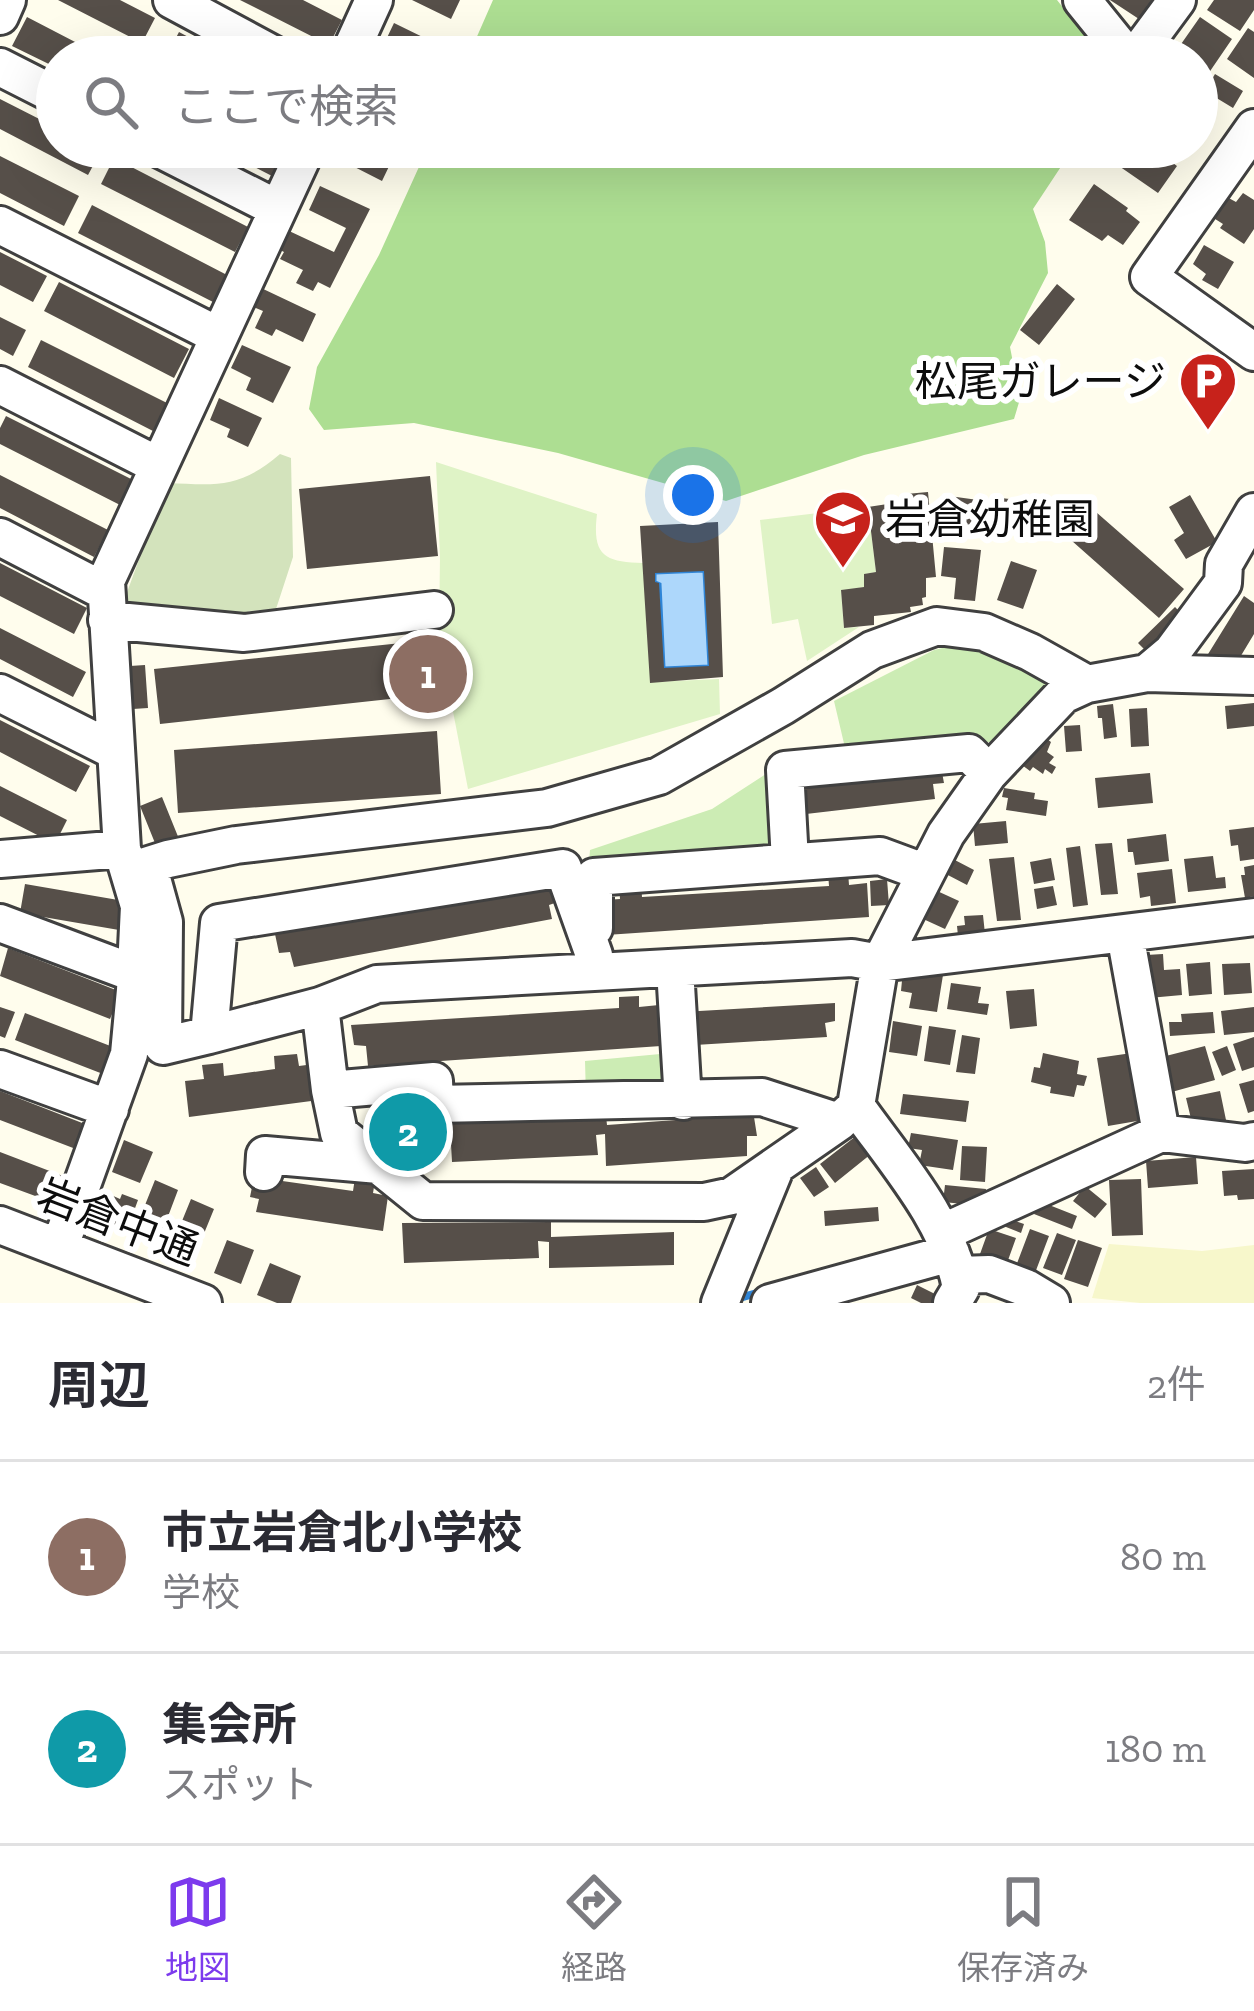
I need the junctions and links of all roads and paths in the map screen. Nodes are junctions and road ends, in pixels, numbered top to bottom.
1 (7, 0) edge
2 (172, 0) edge
3 (374, 0) edge
4 (1082, 0) edge
5 (1177, 0) edge
6 (0, 16) edge
7 (239, 36) edge
8 (358, 36) edge
9 (1114, 36) edge
10 (1149, 36) edge
11 (0, 67) edge
12 (36, 85) edge
13 (1254, 128) edge
14 (197, 168) edge
15 (297, 168) edge
16 (278, 209) junction
17 (0, 225) edge
18 (219, 336) junction
19 (1254, 352) edge
20 (0, 385) edge
21 (159, 466) junction
22 (1254, 512) edge
23 (0, 537) edge
24 (1239, 571) edge
25 (107, 606) junction
26 (434, 610) dead end
27 (1147, 674) junction
28 (1254, 676) edge
29 (1087, 684) junction
30 (0, 693) edge
31 (116, 751) junction
32 (989, 773) junction
33 (4, 856) edge
34 (790, 860) junction
35 (133, 862) junction
36 (926, 873) junction
37 (1254, 917) edge
38 (0, 923) edge
39 (1125, 934) junction
40 (880, 963) junction
41 (595, 964) junction
42 (674, 970) junction
43 (136, 974) junction
44 (320, 1006) junction
45 (209, 1035) junction
46 (0, 1069) edge
47 (330, 1090) junction
48 (683, 1101) junction
49 (110, 1109) junction
50 (848, 1114) junction
51 (1161, 1133) junction
52 (1254, 1141) edge
53 (776, 1166) junction
54 (357, 1170) junction
55 (264, 1172) dead end
56 (0, 1225) edge
57 (60, 1246) junction
58 (952, 1266) edge
59 (721, 1301) edge
60 (203, 1303) edge
61 (770, 1303) edge
62 (1051, 1303) edge

1 - 6 street
2 - 7 street
3 - 8 street
4 - 9 street
5 - 10 street
11 - 12 street
13 - 19 street
14 - 16 street
15 - 16 street
16 - 18 street
17 - 18 street
18 - 21 street
20 - 21 street
21 - 25 street
22 - 24 street
23 - 25 street
24 - 27 street
25 - 26 street
25 - 31 street
27 - 28 street
27 - 29 street
29 - 32 street
29 - 35 street
30 - 31 street
31 - 35 street
32 - 34 street
32 - 36 street
33 - 35 street
34 - 36 street
34 - 41 street
35 - 43 street
35 - 45 street
36 - 40 street
37 - 39 street
38 - 43 street
39 - 40 street
39 - 51 street
40 - 42 street
40 - 50 street
41 - 42 street
41 - 44 street
41 - 45 street
42 - 48 street
43 - 49 street
44 - 45 street
44 - 47 street
46 - 49 street
47 - 48 street
47 - 54 street
48 - 50 street
49 - 57 street
50 - 53 street
50 - 58 street
51 - 52 street
51 - 58 street
53 - 54 street
53 - 59 street
54 - 55 street
56 - 57 street, 岩倉中通
57 - 60 street, 岩倉中通
58 - 61 street
58 - 62 street

